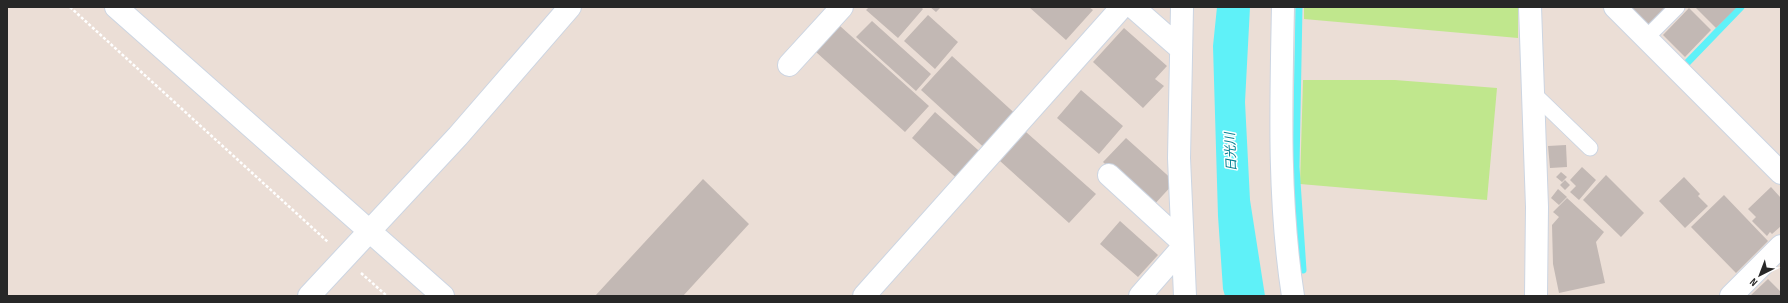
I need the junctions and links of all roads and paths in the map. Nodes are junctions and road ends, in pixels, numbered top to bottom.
1 (70, 7) edge
2 (116, 7) edge
3 (570, 7) edge
4 (842, 7) edge
5 (1122, 7) edge
6 (1133, 7) edge
7 (1182, 7) edge
8 (1283, 7) edge
9 (1530, 7) edge
10 (1615, 7) edge
11 (1677, 7) edge
12 (1646, 38) junction
13 (1181, 49) junction
14 (789, 65) dead end
15 (1533, 93) junction
16 (1590, 148) dead end
17 (1781, 173) edge
18 (1109, 175) dead end
19 (370, 230) junction
20 (1182, 245) junction
21 (1781, 246) edge
22 (345, 257) junction
23 (309, 296) edge
24 (387, 296) edge
25 (443, 296) edge
26 (864, 296) edge
27 (1140, 296) edge
28 (1185, 296) edge
29 (1293, 296) edge
30 (1536, 296) edge
31 (1732, 296) edge

1 - 22 path
2 - 19 street
3 - 19 street
4 - 14 street
5 - 26 street
6 - 13 street
7 - 13 street
8 - 29 street
9 - 15 street
10 - 12 street
11 - 12 lane
12 - 17 street
13 - 20 street
15 - 16 lane
15 - 30 street
18 - 20 street
19 - 22 street
19 - 25 street
20 - 27 street
20 - 28 street
21 - 31 street
22 - 23 street
22 - 24 path

